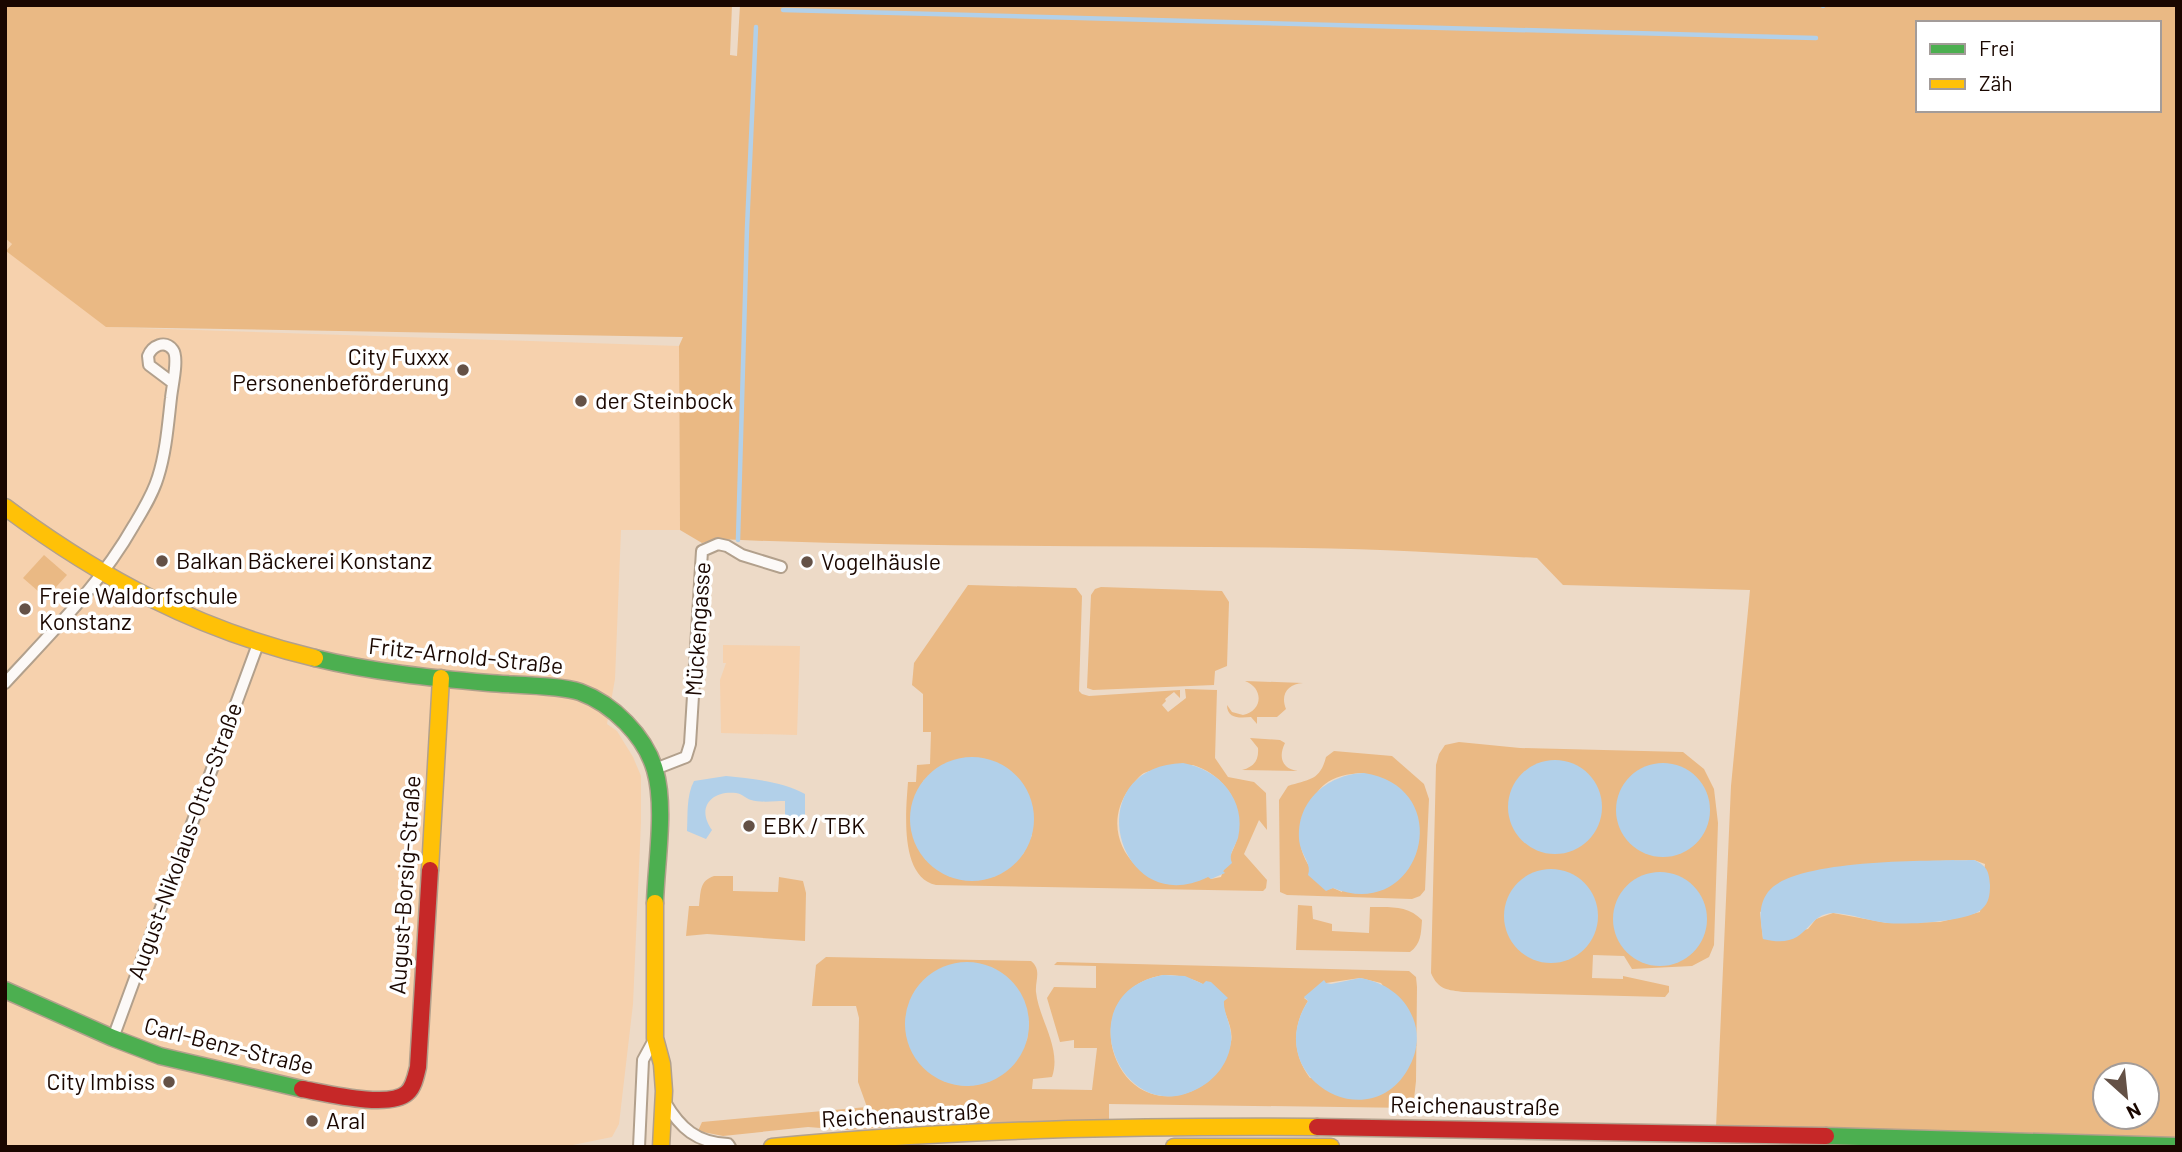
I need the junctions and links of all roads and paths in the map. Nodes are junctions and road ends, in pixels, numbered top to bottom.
1 (173, 383) dead end
2 (5, 507) edge
3 (781, 566) dead end
4 (103, 575) junction
5 (258, 644) junction
6 (441, 678) junction
7 (5, 683) edge
8 (655, 769) junction
9 (5, 989) edge
10 (113, 1038) junction
11 (655, 1038) junction
12 (408, 1093) joint
13 (663, 1100) junction
14 (2177, 1146) edge
15 (639, 1147) edge
16 (661, 1147) edge
17 (730, 1147) edge
18 (772, 1147) edge
19 (1174, 1147) edge
20 (1331, 1147) edge

1 - 4 street
2 - 4 street, Fritz-Arnold-Straße
3 - 8 street, Mückengasse
4 - 5 street, Fritz-Arnold-Straße
4 - 7 street
5 - 6 street, Fritz-Arnold-Straße
5 - 10 street, August-Nikolaus-Otto-Straße
6 - 8 street, Fritz-Arnold-Straße
6 - 12 street, August-Borsig-Straße
8 - 11 street, Fritz-Arnold-Straße
9 - 10 street, Carl-Benz-Straße
10 - 12 street, Carl-Benz-Straße
11 - 13 street, Fritz-Arnold-Straße
11 - 15 street, Fritz-Arnold-Straße
13 - 16 street, Fritz-Arnold-Straße
13 - 17 street
14 - 18 street, Reichenaustraße
19 - 20 street

